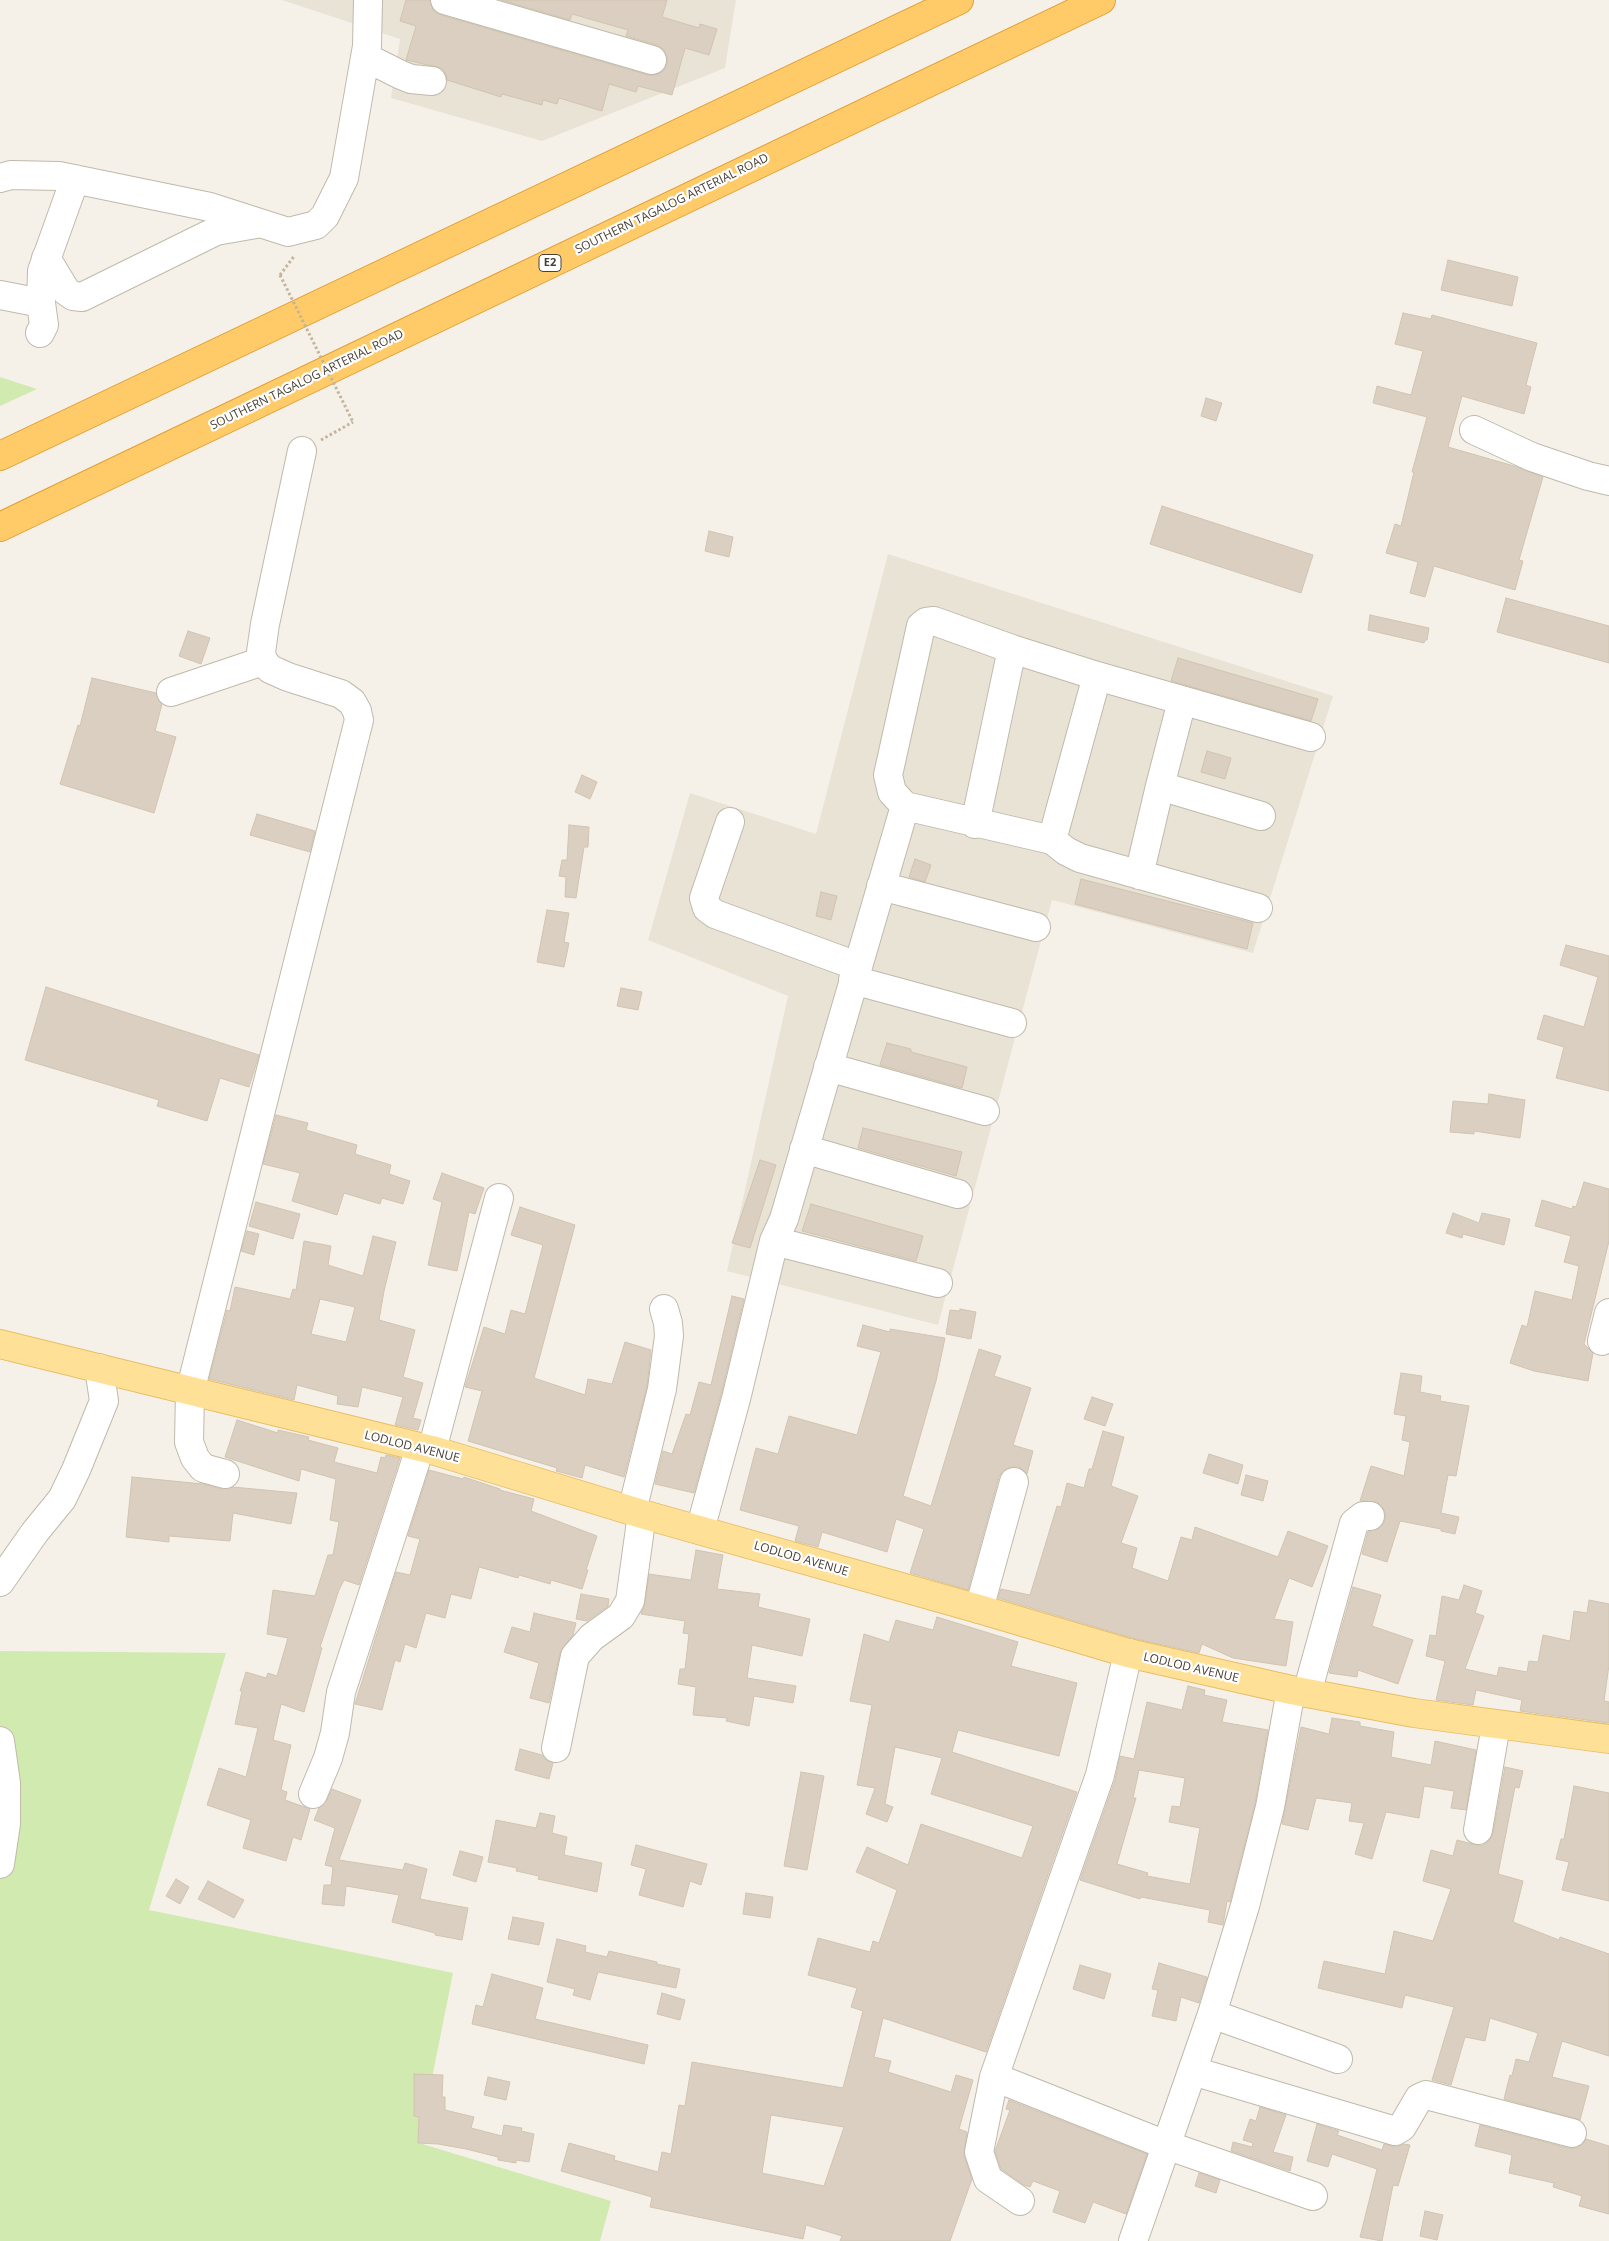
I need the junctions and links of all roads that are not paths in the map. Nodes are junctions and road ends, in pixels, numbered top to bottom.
1 (368, 0) edge
2 (445, 0) edge
3 (959, 0) edge
4 (1101, 0) edge
5 (366, 58) junction
6 (652, 60) dead end
7 (432, 81) dead end
8 (0, 178) edge
9 (75, 179) junction
10 (262, 223) junction
11 (46, 258) junction
12 (0, 295) edge
13 (40, 303) junction
14 (40, 333) dead end
15 (1474, 430) dead end
16 (302, 452) road end
17 (0, 456) edge
18 (1609, 481) edge
19 (0, 527) edge
20 (1012, 649) junction
21 (263, 661) junction
22 (1097, 676) junction
23 (171, 692) dead end
24 (1182, 701) junction
25 (1312, 736) dead end
26 (1160, 786) junction
27 (905, 806) junction
28 (1260, 816) dead end
29 (730, 822) dead end
30 (975, 824) junction
31 (1052, 840) junction
32 (1139, 875) junction
33 (881, 886) junction
34 (1258, 908) dead end
35 (1036, 927) dead end
36 (855, 973) junction
37 (1012, 1022) dead end
38 (828, 1067) junction
39 (985, 1111) dead end
40 (804, 1149) junction
41 (958, 1194) dead end
42 (499, 1198) dead end
43 (782, 1235) junction
44 (938, 1283) dead end
45 (664, 1309) dead end
46 (1609, 1313) edge
47 (1602, 1341) dead end
48 (0, 1344) edge
49 (99, 1368) junction
50 (190, 1392) junction
51 (426, 1449) junction
52 (225, 1474) dead end
53 (1014, 1482) dead end
54 (637, 1513) junction
55 (1370, 1516) dead end
56 (705, 1531) junction
57 (0, 1582) edge
58 (979, 1609) junction
59 (1128, 1653) junction
60 (1299, 1692) junction
61 (1496, 1725) junction
62 (1609, 1739) edge
63 (0, 1741) edge
64 (556, 1748) dead end
65 (313, 1794) dead end
66 (1478, 1830) dead end
67 (0, 1864) edge
68 (1212, 2014) junction
69 (1338, 2059) dead end
70 (1193, 2071) junction
71 (994, 2077) junction
72 (1572, 2133) dead end
73 (1166, 2145) junction
74 (1313, 2196) dead end
75 (1020, 2201) dead end
76 (1133, 2241) edge

1 - 5 street
2 - 6 street
3 - 17 highway
4 - 19 highway, SOUTHERN TAGALOG ARTERIAL ROAD / E2
5 - 7 street
5 - 10 street
8 - 9 street
9 - 10 street
9 - 11 street
10 - 11 street
11 - 13 street
12 - 13 street
13 - 14 street
15 - 18 street
16 - 21 street
20 - 22 street
20 - 27 street
20 - 30 street
21 - 23 street
21 - 50 street
22 - 24 street
22 - 31 street
24 - 25 street
24 - 26 street
26 - 28 street
26 - 32 street
27 - 30 street
27 - 33 street
29 - 36 street
30 - 31 street
31 - 32 street
32 - 34 street
33 - 35 street
33 - 36 street
36 - 37 street
36 - 38 street
38 - 39 street
38 - 40 street
40 - 41 street
40 - 43 street
42 - 51 street
43 - 44 street
43 - 56 street
45 - 54 street
46 - 47 street
48 - 49 main road, LODLOD AVENUE
49 - 50 main road, LODLOD AVENUE
49 - 57 street
50 - 51 main road, LODLOD AVENUE
50 - 52 street
51 - 54 main road, LODLOD AVENUE
51 - 65 street
53 - 58 street
54 - 56 main road, LODLOD AVENUE
54 - 64 street
55 - 60 street
56 - 58 main road, LODLOD AVENUE
58 - 59 main road, LODLOD AVENUE
59 - 60 main road, LODLOD AVENUE
59 - 71 street
60 - 61 main road, LODLOD AVENUE
60 - 68 street
61 - 62 main road, LODLOD AVENUE
61 - 66 street
63 - 67 street
68 - 69 street
68 - 70 street
70 - 72 street
70 - 73 street
71 - 73 street
71 - 75 street
73 - 74 street
73 - 76 street

